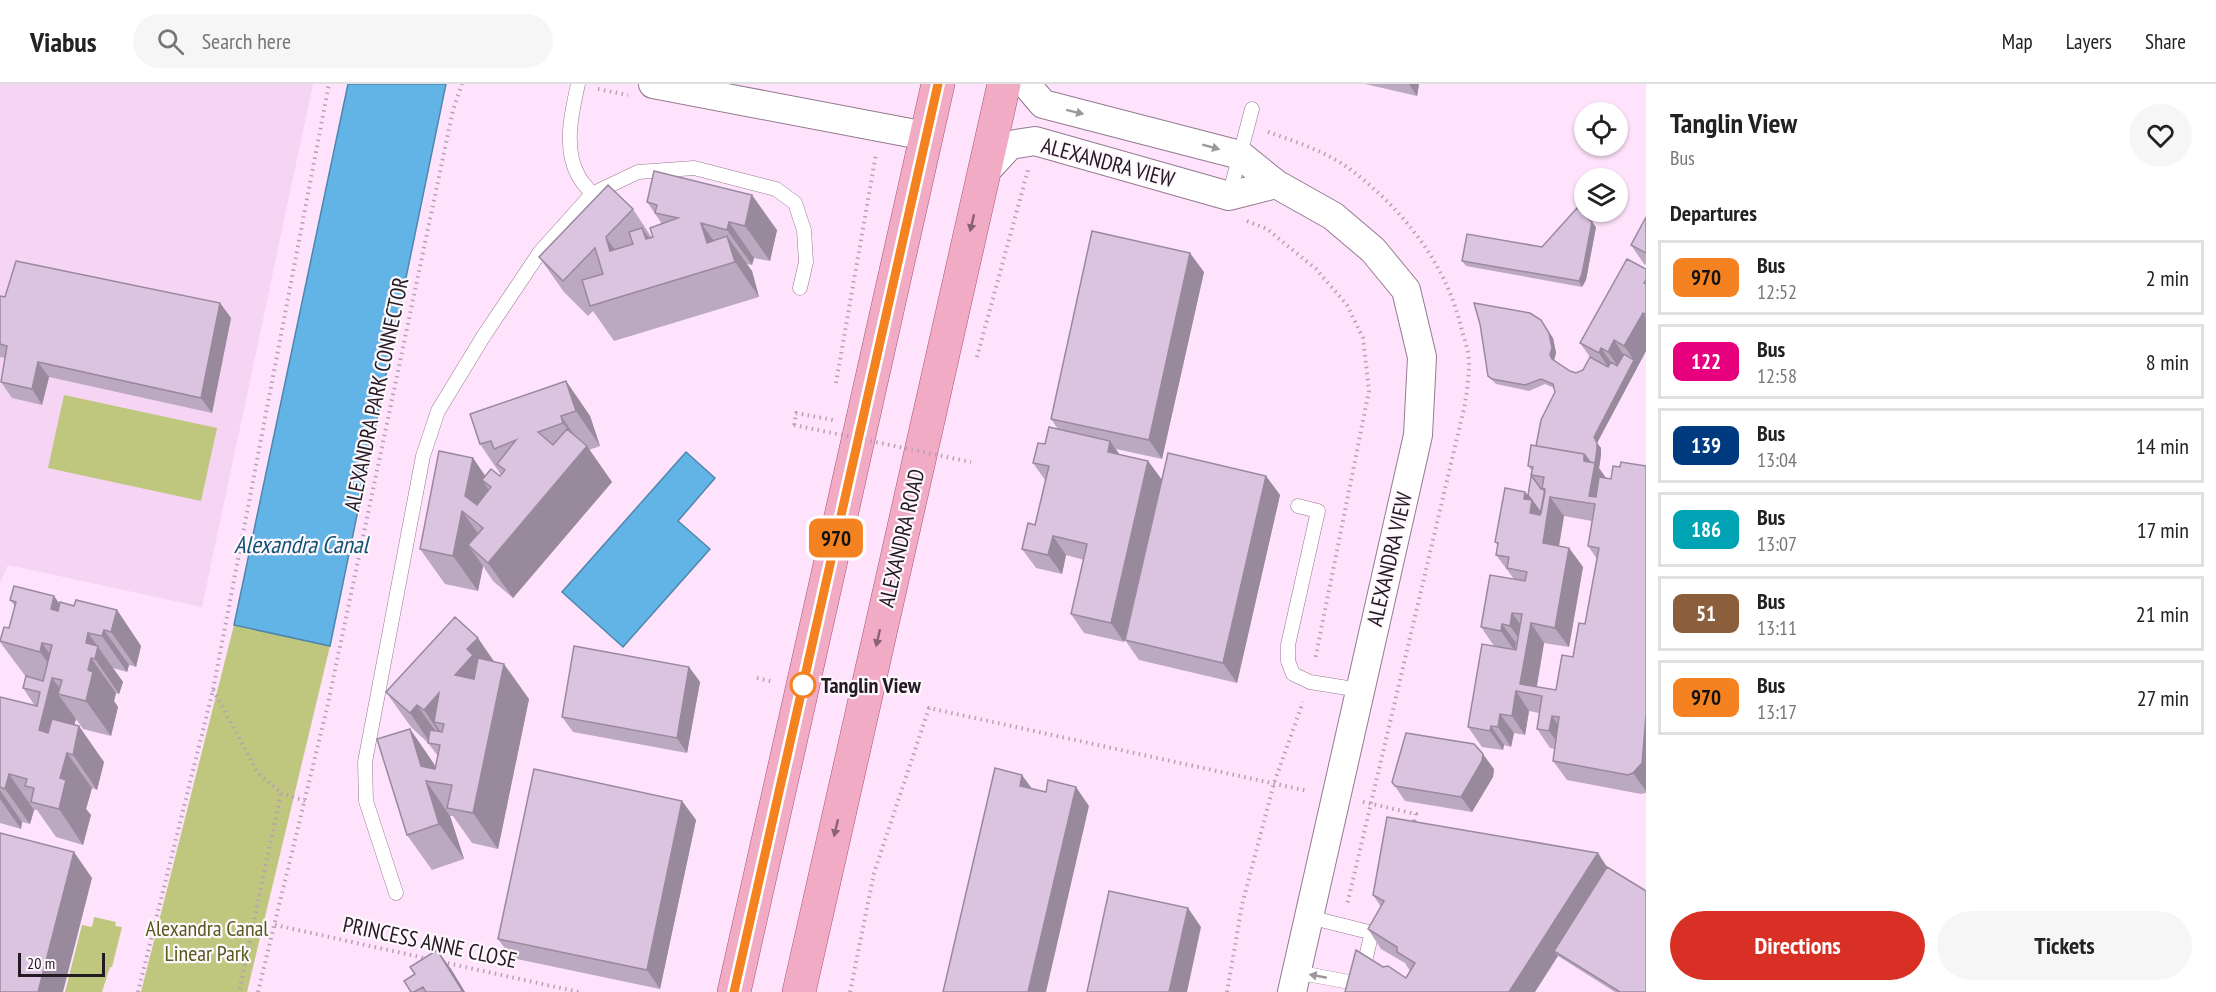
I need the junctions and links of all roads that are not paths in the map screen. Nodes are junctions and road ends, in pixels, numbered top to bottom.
1 (578, 84) edge
2 (653, 84) edge
3 (939, 84) edge
4 (1004, 84) edge
5 (1026, 84) edge
6 (1252, 109) dead end
7 (927, 136) junction
8 (1240, 155) junction
9 (984, 173) junction
10 (1276, 184) junction
11 (592, 194) junction
12 (1229, 196) junction
13 (800, 288) dead end
14 (1298, 506) dead end
15 (1360, 690) junction
16 (396, 893) dead end
17 (1309, 917) junction
18 (1372, 932) junction
19 (1399, 943) edge
20 (1294, 982) edge
21 (1359, 988) edge
22 (735, 992) edge
23 (799, 992) edge
24 (1380, 992) edge

1 - 11 lane
2 - 7 street
3 - 7 main road
4 - 9 main road, ALEXANDRA ROAD
5 -> 8 street, ALEXANDRA VIEW
6 - 8 lane
7 - 22 main road
8 - 10 street, ALEXANDRA VIEW
8 - 12 lane
9 - 12 street, ALEXANDRA VIEW
9 -> 23 main road, ALEXANDRA ROAD
10 - 12 street
10 - 15 street, ALEXANDRA VIEW
11 - 13 lane
11 - 16 lane
14 - 15 lane
15 - 17 street, ALEXANDRA VIEW
17 - 18 lane
17 - 20 street, ALEXANDRA VIEW
18 - 19 lane
18 - 21 lane
21 -> 20 lane
21 - 24 lane

